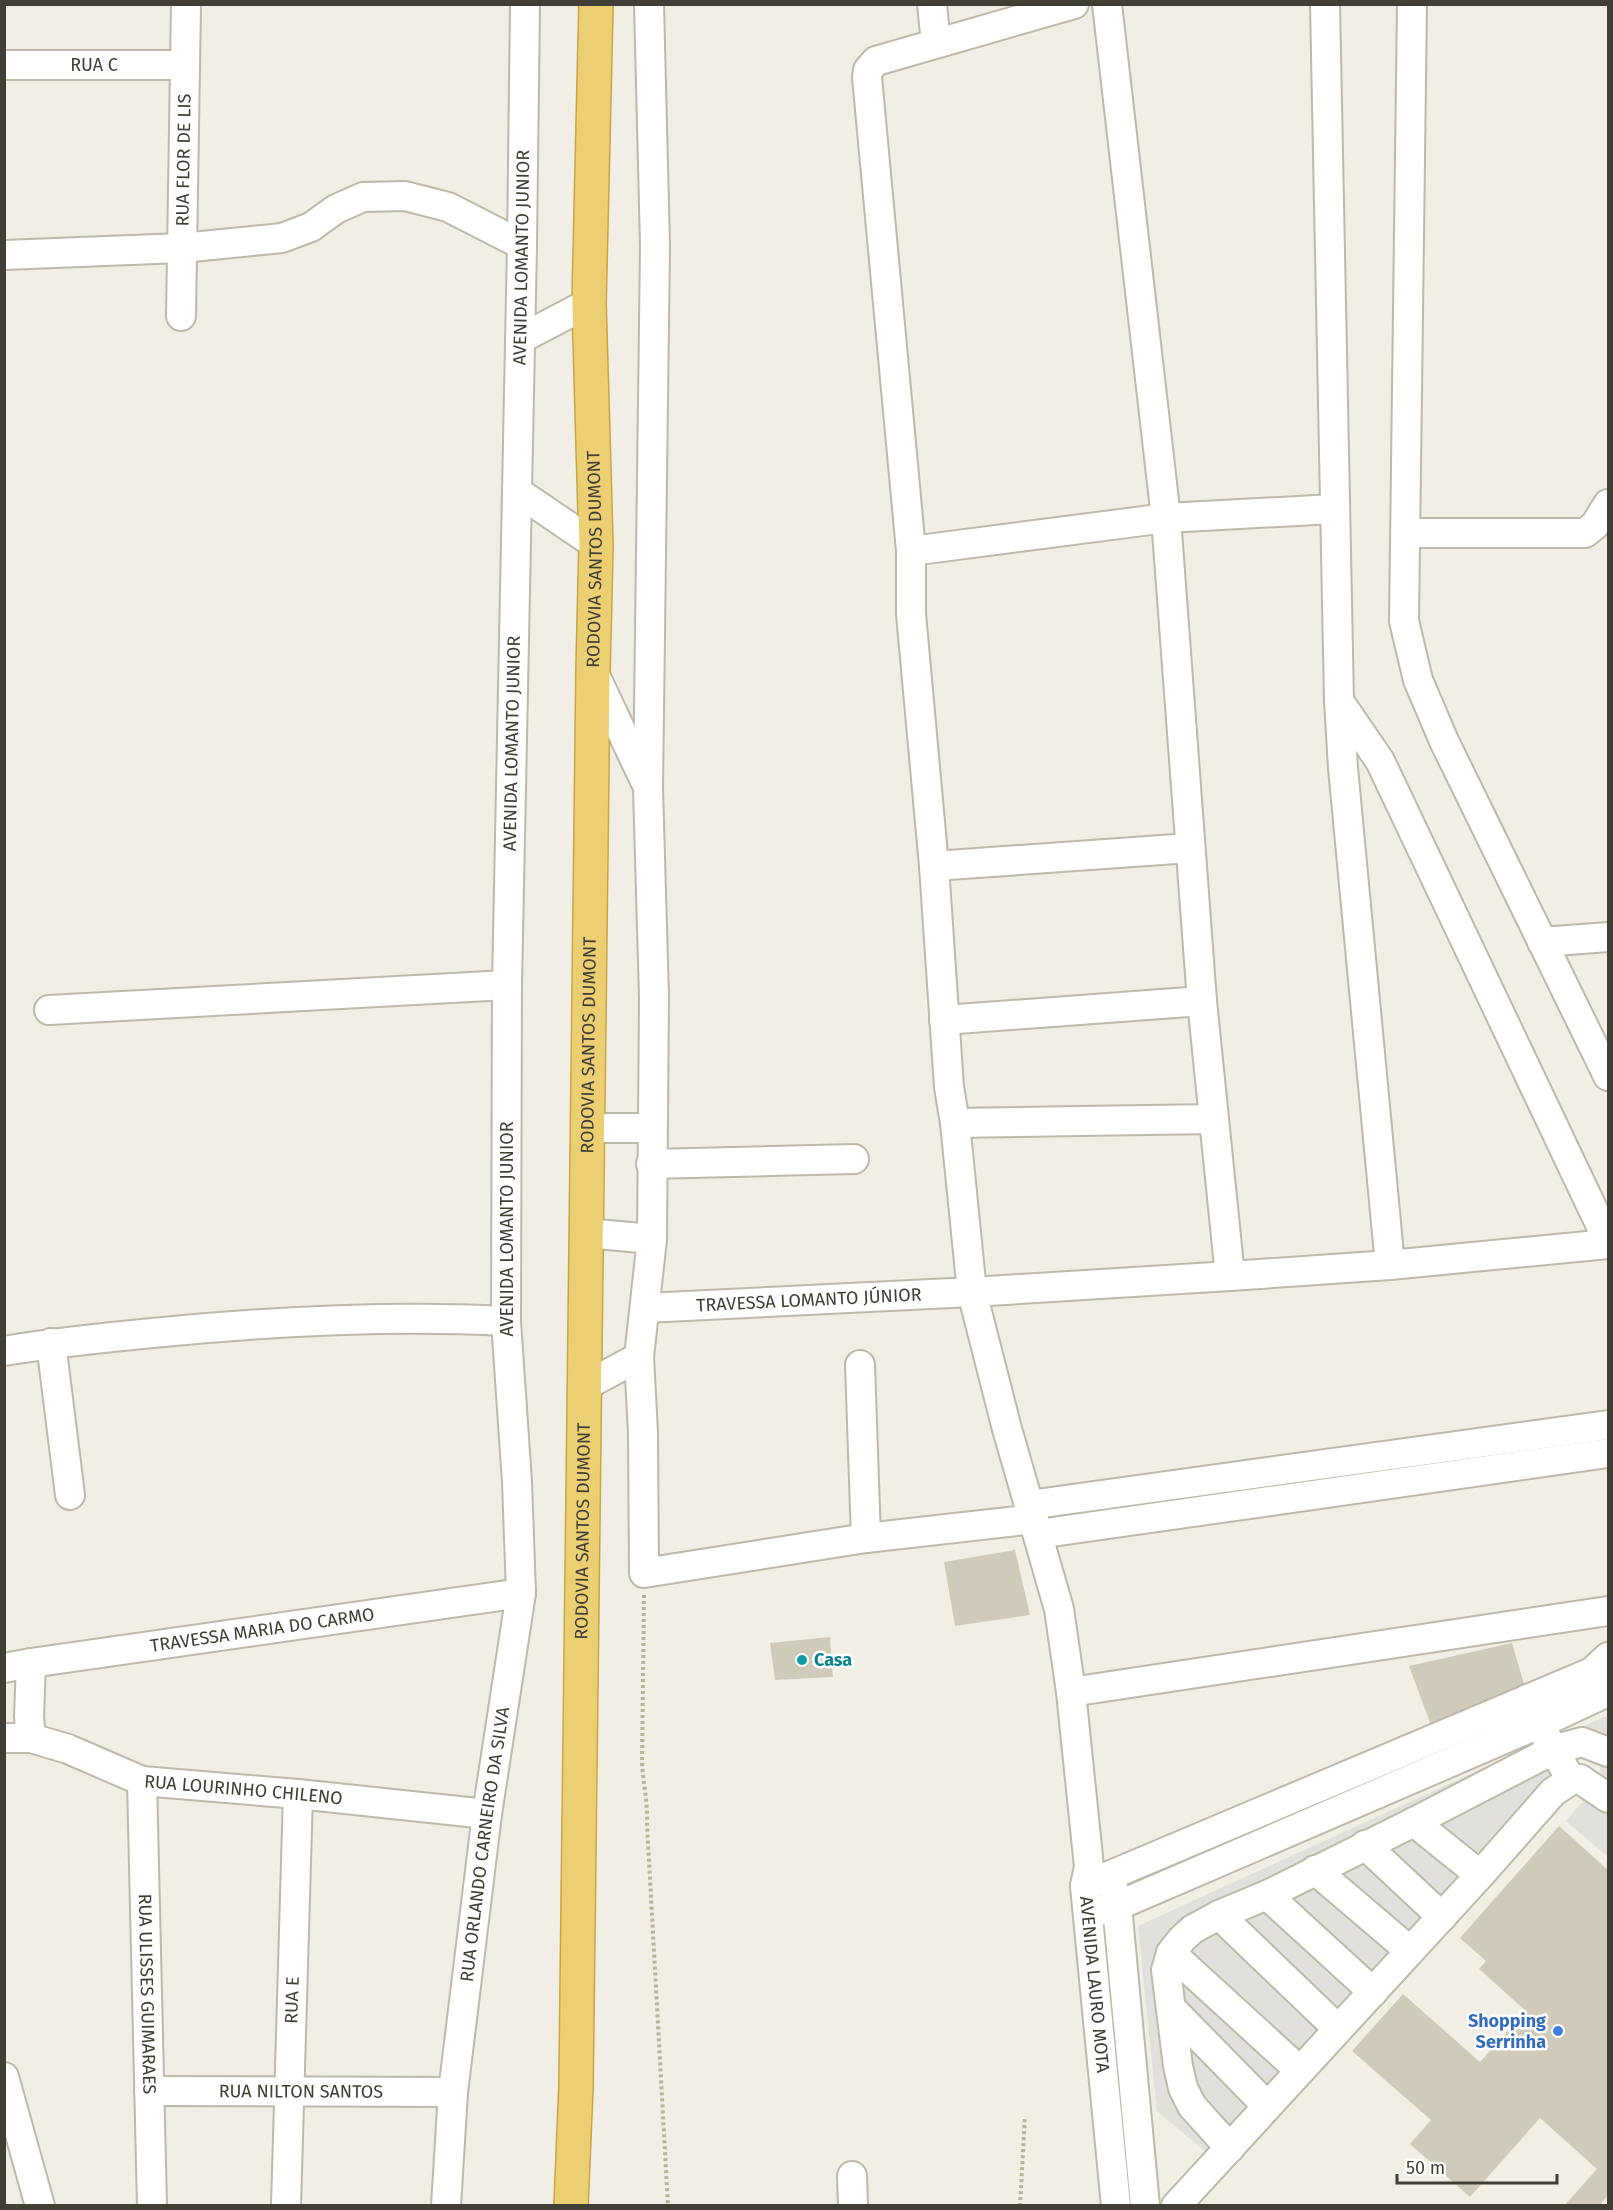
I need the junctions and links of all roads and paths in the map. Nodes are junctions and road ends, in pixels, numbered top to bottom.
1 (186, 4) edge
2 (525, 4) edge
3 (596, 4) edge
4 (650, 4) edge
5 (932, 4) edge
6 (1107, 4) edge
7 (1325, 4) edge
8 (1412, 4) edge
9 (1067, 6) edge
10 (936, 43) junction
11 (4, 65) edge
12 (185, 65) junction
13 (522, 245) junction
14 (182, 248) junction
15 (4, 255) edge
16 (589, 303) junction
17 (181, 316) dead end
18 (520, 339) junction
19 (518, 492) junction
20 (1608, 504) edge
21 (1334, 509) junction
22 (1166, 518) junction
23 (1407, 533) junction
24 (596, 545) junction
25 (911, 551) junction
26 (593, 671) junction
27 (1339, 701) junction
28 (648, 788) junction
29 (1190, 848) junction
30 (934, 866) junction
31 (1608, 937) edge
32 (1542, 942) junction
33 (507, 985) junction
34 (1202, 1001) junction
35 (49, 1010) dead end
36 (944, 1020) junction
37 (1608, 1076) edge
38 (1213, 1119) junction
39 (955, 1123) junction
40 (588, 1128) junction
41 (652, 1128) junction
42 (854, 1159) dead end
43 (651, 1164) junction
44 (586, 1233) junction
45 (652, 1239) junction
46 (1608, 1243) edge
47 (1389, 1265) junction
48 (1230, 1276) junction
49 (972, 1292) junction
50 (645, 1308) junction
51 (506, 1321) junction
52 (51, 1343) junction
53 (4, 1351) edge
54 (639, 1357) junction
55 (860, 1365) dead end
56 (585, 1386) junction
57 (1608, 1425) edge
58 (1608, 1453) edge
59 (517, 1482) joint
60 (70, 1495) dead end
61 (1034, 1519) junction
62 (866, 1538) junction
63 (644, 1573) junction
64 (521, 1593) junction
65 (1608, 1611) edge
66 (18, 1665) edge
67 (1604, 1682) edge
68 (1071, 1692) junction
69 (1527, 1699) junction
70 (1539, 1724) junction
71 (18, 1738) edge
72 (1553, 1750) junction
73 (1608, 1752) edge
74 (1571, 1779) junction
75 (142, 1781) junction
76 (298, 1794) junction
77 (1608, 1798) edge
78 (487, 1814) junction
79 (1414, 1822) junction
80 (1365, 1845) junction
81 (1315, 1870) junction
82 (1480, 1875) junction
83 (1093, 1886) junction
84 (1267, 1894) junction
85 (1117, 1906) junction
86 (1219, 1915) junction
87 (1442, 1917) junction
88 (1410, 1952) junction
89 (1171, 1953) junction
90 (1373, 1992) junction
91 (1171, 2008) junction
92 (1337, 2028) junction
93 (1299, 2070) junction
94 (4, 2077) edge
95 (576, 2086) junction
96 (149, 2091) junction
97 (288, 2092) junction
98 (453, 2092) junction
99 (1267, 2106) junction
100 (1025, 2116) dead end
101 (1230, 2148) junction
102 (852, 2176) dead end
103 (40, 2205) edge
104 (152, 2205) edge
105 (286, 2205) edge
106 (446, 2205) edge
107 (571, 2205) edge
108 (595, 2205) edge
109 (668, 2205) edge
110 (853, 2205) edge
111 (1020, 2205) edge
112 (1116, 2205) edge
113 (1145, 2205) edge
114 (1176, 2205) edge

1 - 12 street, RUA FLOR DE LIS
2 - 13 street, AVENIDA LOMANTO JUNIOR
3 - 16 highway, RODOVIA SANTOS DUMONT
4 - 28 street
5 - 10 street
6 - 22 street
7 - 21 street
8 - 23 street
9 - 10 street
10 - 25 street
11 - 12 street, RUA C
12 - 14 street, RUA FLOR DE LIS
13 - 14 street
13 - 18 street, AVENIDA LOMANTO JUNIOR
14 - 15 street
14 - 17 street, RUA FLOR DE LIS
16 - 18 street
16 - 24 highway, RODOVIA SANTOS DUMONT
18 - 19 street, AVENIDA LOMANTO JUNIOR
19 - 24 street
19 - 33 street, AVENIDA LOMANTO JUNIOR
20 - 23 street
21 - 22 street
21 - 27 street
22 - 25 street
22 - 29 street
23 - 32 street
24 - 26 highway, RODOVIA SANTOS DUMONT
25 - 30 street
26 - 28 street
26 - 40 highway, RODOVIA SANTOS DUMONT
27 - 46 street
27 - 47 street
28 - 41 street
29 - 30 street
29 - 34 street
30 - 36 street
31 - 32 street
32 - 37 street
33 - 35 street
33 - 51 street, AVENIDA LOMANTO JUNIOR
34 - 36 street
34 - 38 street
36 - 39 street
38 - 39 street
38 - 48 street
39 - 49 street
40 - 41 street
40 - 44 highway, RODOVIA SANTOS DUMONT
41 - 43 street
42 - 43 street
43 - 45 street
44 - 45 street
44 - 56 highway, RODOVIA SANTOS DUMONT
45 - 50 street
46 - 47 street, TRAVESSA LOMANTO JÚNIOR
47 - 48 street, TRAVESSA LOMANTO JÚNIOR
48 - 49 street, TRAVESSA LOMANTO JÚNIOR
49 - 50 street, TRAVESSA LOMANTO JÚNIOR
49 - 61 street
50 - 54 street
51 - 52 street
51 - 59 street, AVENIDA LOMANTO JUNIOR
52 - 53 street
52 - 60 street
54 - 56 street
54 - 63 street
55 - 62 street
56 - 95 highway, RODOVIA SANTOS DUMONT
57 - 61 street
58 - 61 street
59 - 64 street, RUA ORLANDO CARNEIRO DA SILVA
61 - 62 street
61 - 68 street
62 - 63 street
63 - 109 path
64 - 66 street, TRAVESSA MARIA DO CARMO
64 - 78 street, RUA ORLANDO CARNEIRO DA SILVA
65 - 68 street
66 - 71 street
67 - 69 street
67 - 70 street
68 - 83 street
69 - 70 street
69 - 83 street
70 - 72 street
70 - 85 street
71 - 75 street, RUA LOURINHO CHILENO
72 - 73 street
72 - 74 street
72 - 79 street
74 - 77 street
74 - 82 street
75 - 76 street, RUA LOURINHO CHILENO
75 - 96 street, RUA ULISSES GUIMARAES
76 - 78 street, RUA LOURINHO CHILENO
76 - 97 street, RUA E
78 - 98 street, RUA ORLANDO CARNEIRO DA SILVA
79 - 80 street
79 - 82 street
80 - 81 street
80 - 87 street
81 - 84 street
81 - 88 street
82 - 87 street
83 - 85 street, AVENIDA LAURO MOTA
83 - 112 street, AVENIDA LAURO MOTA
84 - 86 street
84 - 90 street
85 - 113 street, AVENIDA LAURO MOTA
86 - 89 street
86 - 92 street
87 - 88 street
88 - 90 street
89 - 91 street
89 - 93 street
90 - 92 street
91 - 99 street
91 - 101 street
92 - 93 street
93 - 99 street
94 - 103 street
95 - 107 highway, RODOVIA SANTOS DUMONT
95 - 108 highway, RODOVIA SANTOS DUMONT
96 - 97 street, RUA NILTON SANTOS
96 - 104 street, RUA ULISSES GUIMARAES
97 - 98 street, RUA NILTON SANTOS
97 - 105 street, RUA E
98 - 106 street, RUA ORLANDO CARNEIRO DA SILVA
99 - 101 street
100 - 111 path
101 - 114 street
102 - 110 street

